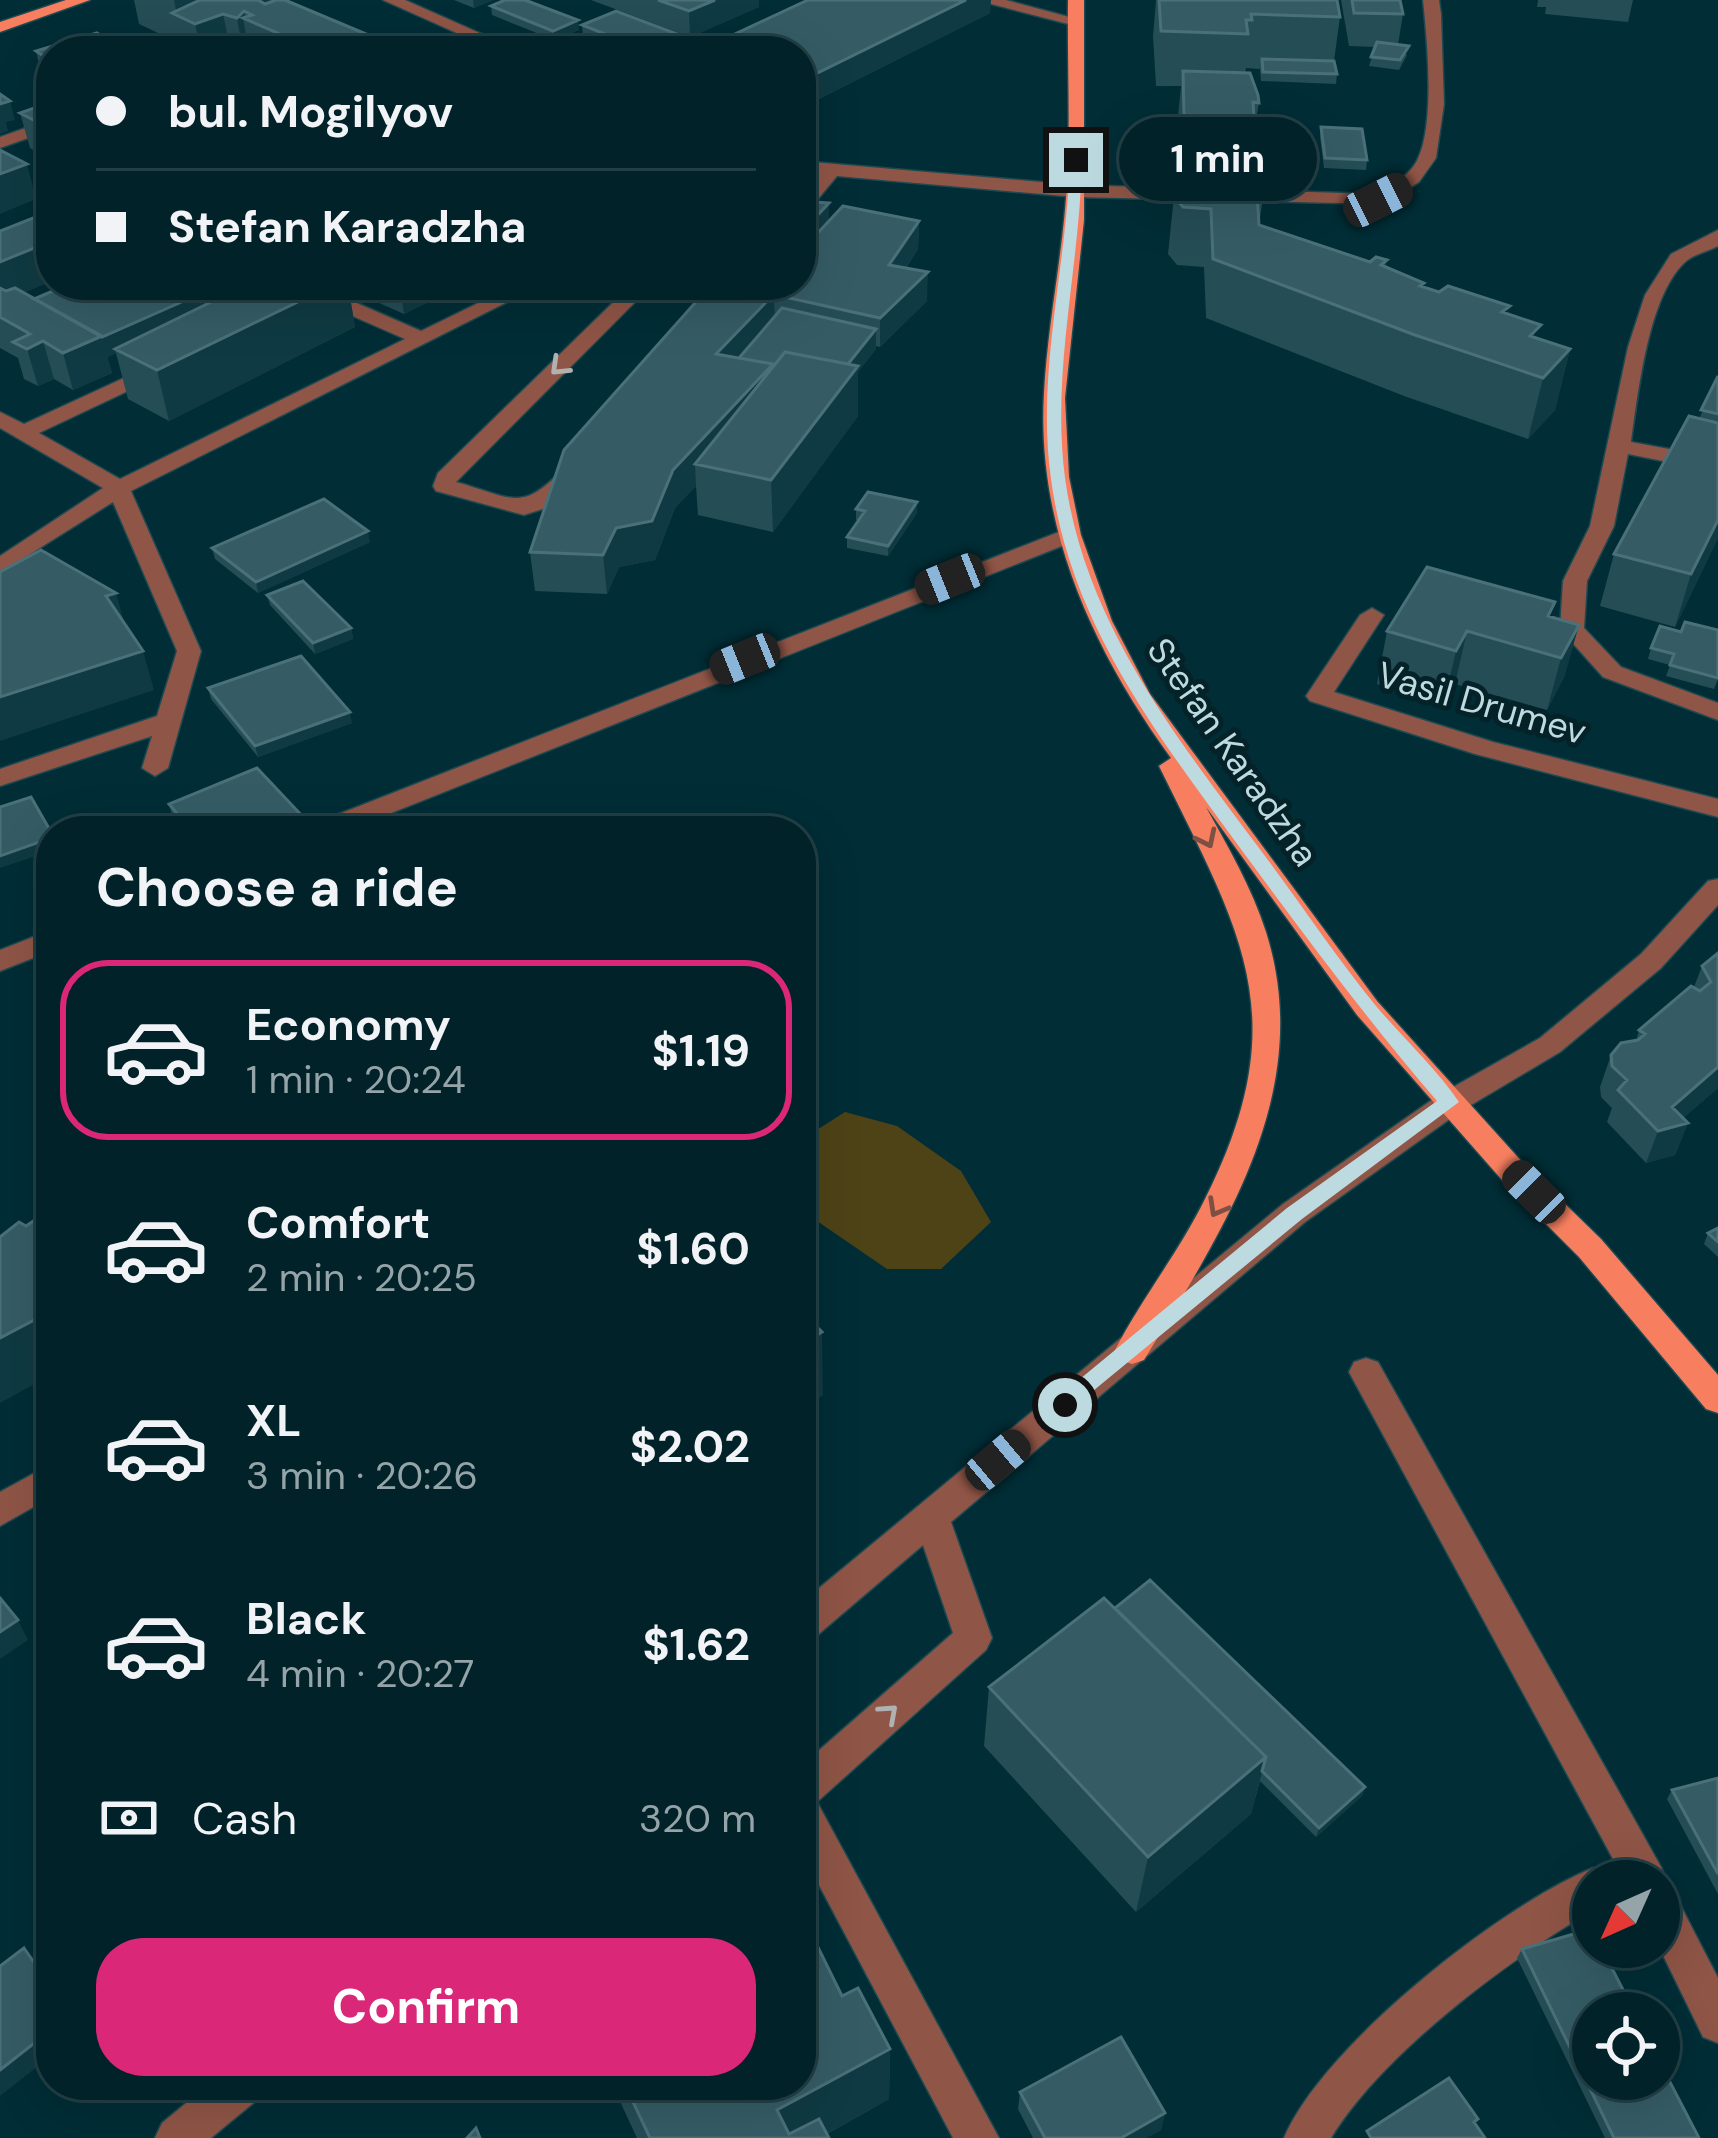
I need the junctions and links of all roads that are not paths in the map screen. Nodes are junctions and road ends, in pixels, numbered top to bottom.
1 (82, 0) edge
2 (391, 0) edge
3 (984, 0) edge
4 (1076, 0) edge
5 (1431, 0) edge
6 (1076, 21) junction
7 (0, 27) edge
8 (476, 36) edge
9 (36, 130) edge
10 (0, 143) edge
11 (816, 170) edge
12 (830, 173) junction
13 (816, 189) edge
14 (1076, 190) junction
15 (1718, 236) edge
16 (313, 300) edge
17 (330, 300) edge
18 (500, 300) edge
19 (627, 300) edge
20 (281, 312) edge
21 (421, 339) junction
22 (173, 362) edge
23 (0, 419) edge
24 (23, 432) junction
25 (1619, 446) junction
26 (594, 448) edge
27 (1718, 465) edge
28 (119, 488) junction
29 (1070, 535) junction
30 (0, 566) edge
31 (1372, 615) dead end
32 (1138, 695) junction
33 (1718, 712) edge
34 (169, 721) junction
35 (155, 768) dead end
36 (0, 778) edge
37 (1718, 808) edge
38 (359, 816) edge
39 (1718, 888) edge
40 (36, 946) edge
41 (0, 961) edge
42 (1450, 1102) junction
43 (1132, 1350) junction
44 (1366, 1372) dead end
45 (1718, 1399) edge
46 (36, 1488) edge
47 (0, 1511) edge
48 (931, 1516) junction
49 (816, 1613) edge
50 (816, 1778) edge
51 (816, 1838) edge
52 (1622, 1860) edge
53 (1572, 1900) edge
54 (1680, 1947) edge
55 (1718, 2022) edge
56 (224, 2100) edge
57 (177, 2138) edge
58 (977, 2138) edge
59 (1306, 2138) edge

1 - 7 main road
2 - 8 street
3 - 6 street
4 - 6 main road, Stefan Karadzha
5 - 14 street
6 - 14 main road, Stefan Karadzha
9 - 10 street
11 - 12 street
12 - 13 street
12 - 14 street
14 - 29 main road, Stefan Karadzha
15 - 25 street
16 - 20 street
17 - 21 street
18 - 21 street
19 -> 26 street
21 - 28 street
22 - 24 street
23 - 24 street
24 - 28 street
25 - 27 street
25 - 33 street
28 - 30 street
28 - 34 street
29 - 32 main road, Stefan Karadzha
29 - 38 street
31 - 37 street, Vasil Drumev
32 - 42 main road, Stefan Karadzha
32 -> 43 main road
34 - 35 street
34 - 36 street
39 - 42 street
40 - 41 street
42 - 43 street
42 - 45 main road, Stefan Karadzha
43 - 48 street
44 - 52 street
46 - 47 street
48 - 49 street
50 -> 48 street
51 - 58 street
53 - 59 street
54 - 55 street
56 - 57 street

